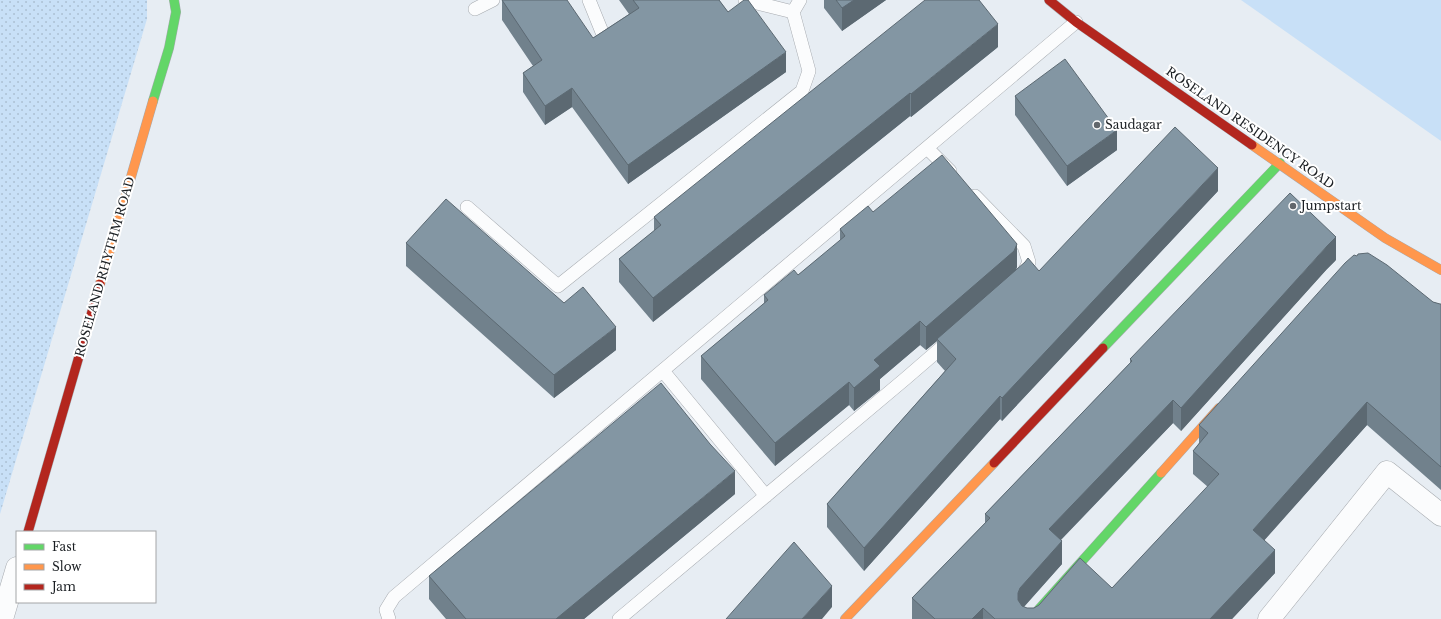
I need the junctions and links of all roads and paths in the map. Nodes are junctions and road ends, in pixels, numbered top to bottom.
1 (174, 0) edge
2 (493, 0) edge
3 (590, 0) edge
4 (745, 0) edge
5 (800, 0) edge
6 (1049, 0) edge
7 (475, 9) dead end
8 (793, 12) junction
9 (1076, 22) junction
10 (602, 32) edge
11 (928, 148) junction
12 (1280, 163) junction
13 (467, 207) dead end
14 (1441, 270) edge
15 (1014, 284) edge
16 (957, 334) edge
17 (663, 371) junction
18 (1225, 401) edge
19 (766, 496) junction
20 (1441, 515) edge
21 (28, 531) edge
22 (16, 571) edge
23 (2, 619) edge
24 (389, 619) edge
25 (618, 619) edge
26 (845, 619) edge
27 (1030, 619) edge
28 (1269, 619) edge

1 - 21 street, ROSELAND RHYTHM ROAD
2 - 7 lane
3 - 10 lane
4 - 8 lane
5 - 8 lane
6 - 9 street, ROSELAND RESIDENCY ROAD
8 - 13 lane
9 - 11 lane
9 - 12 street, ROSELAND RESIDENCY ROAD
11 - 15 lane
11 - 17 lane
12 - 14 street, ROSELAND RESIDENCY ROAD
12 - 26 street
16 - 19 lane
17 - 19 lane
17 - 24 lane
18 - 27 street
19 - 25 lane
20 - 28 street
22 - 23 street

